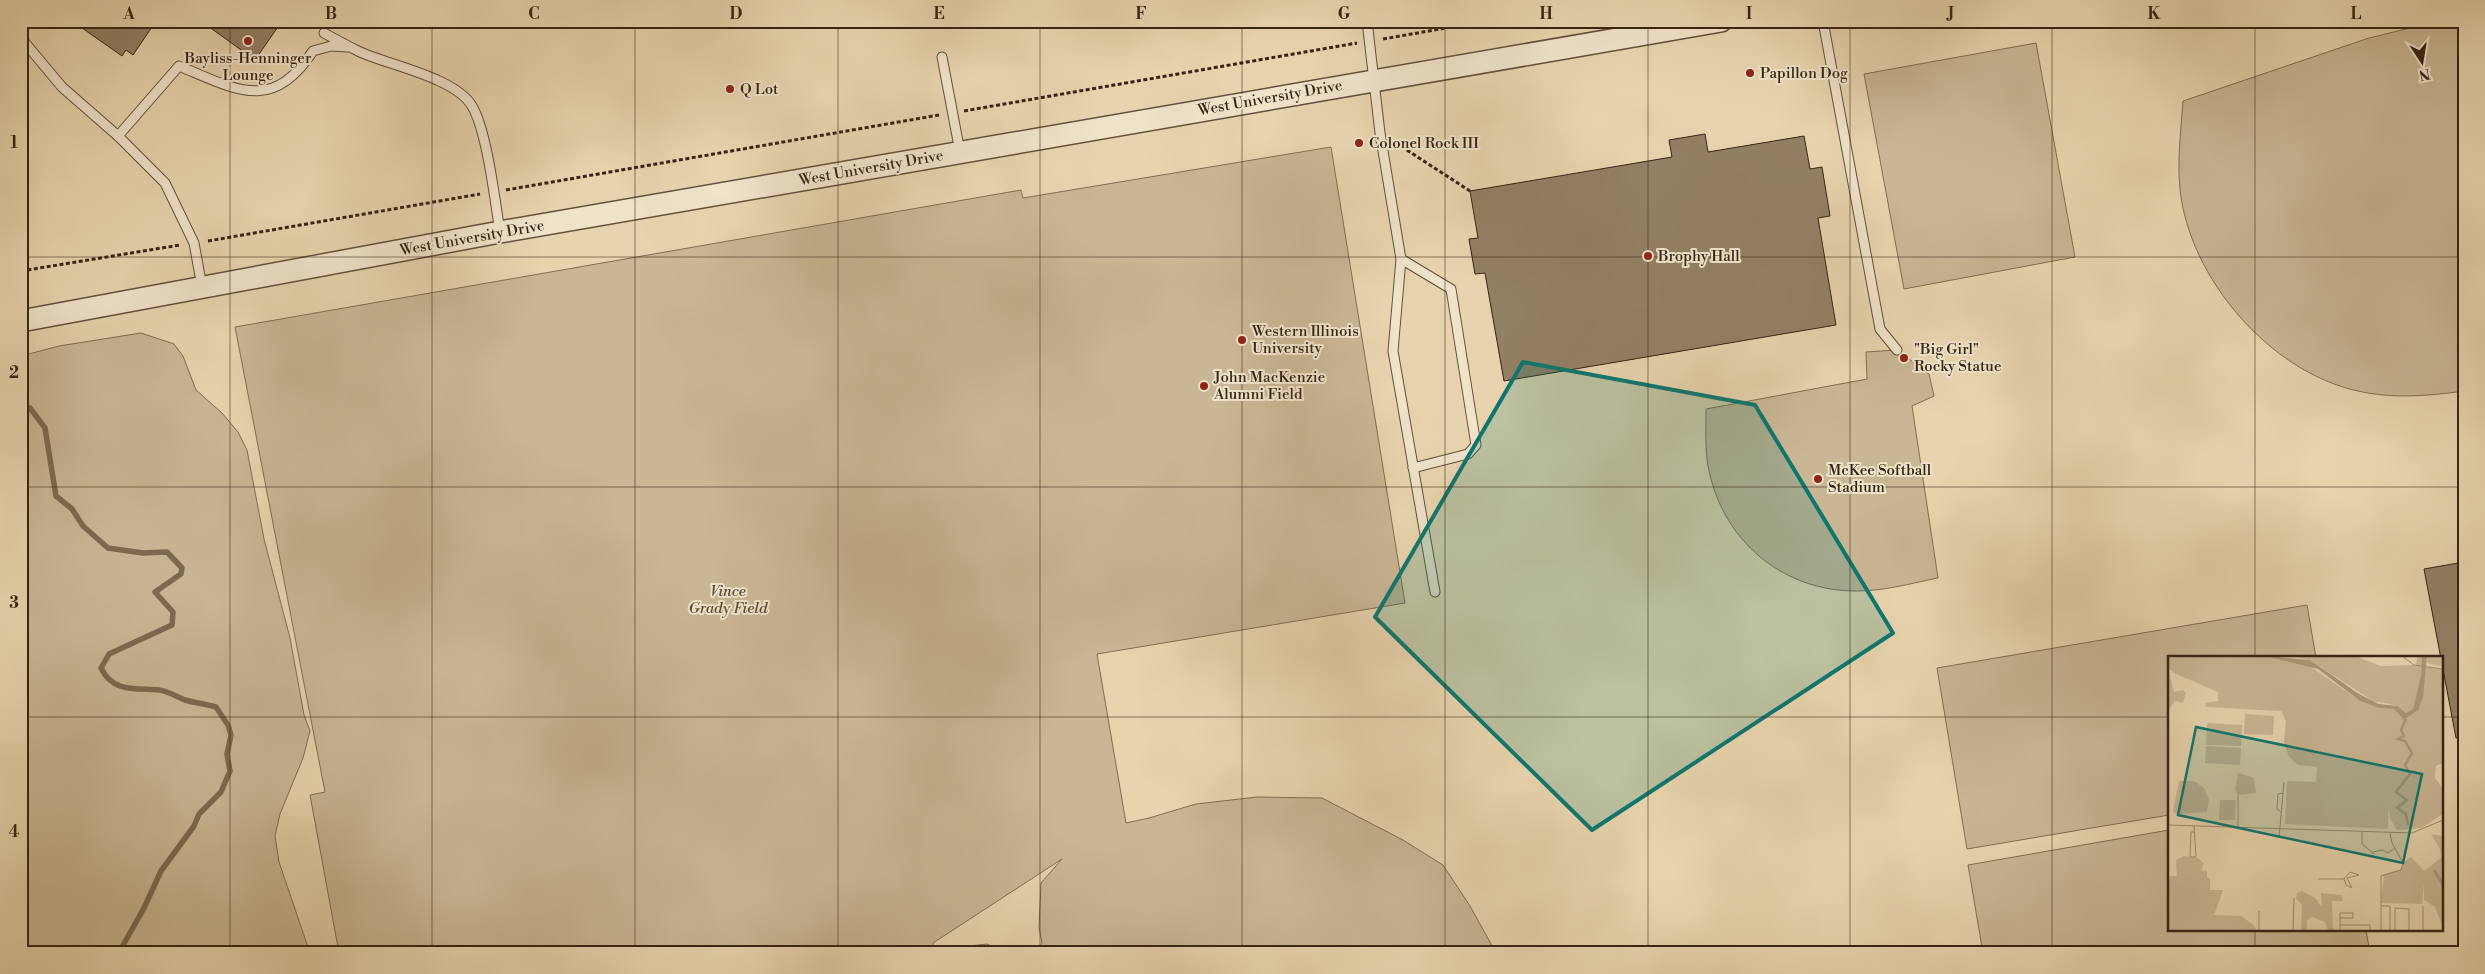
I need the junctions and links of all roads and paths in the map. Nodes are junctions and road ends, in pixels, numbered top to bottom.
1 (1367, 21) edge
2 (1486, 21) edge
3 (1721, 21) edge
4 (1823, 21) edge
5 (324, 33) dead end
6 (21, 38) edge
7 (1369, 41) junction
8 (353, 48) junction
9 (942, 57) dead end
10 (1374, 80) junction
11 (953, 113) junction
12 (1380, 133) junction
13 (118, 136) junction
14 (960, 152) junction
15 (1470, 191) dead end
16 (493, 192) junction
17 (500, 232) junction
18 (194, 243) junction
19 (1401, 259) junction
20 (21, 271) edge
21 (202, 287) junction
22 (21, 321) edge
23 (1897, 350) dead end
24 (1414, 468) junction
25 (1435, 592) dead end

1 - 7 lane
2 - 7 path
3 - 10 street, West University Drive
4 - 23 lane
5 - 8 lane
6 - 13 lane
7 - 10 lane
7 - 11 path
8 - 13 lane
8 - 16 lane
9 - 11 lane
10 - 12 lane
10 - 14 street, West University Drive
11 - 14 lane
11 - 16 path
12 - 15 path
12 - 19 lane
13 - 18 lane
14 - 17 street, West University Drive
16 - 17 lane
16 - 18 path
17 - 21 street, West University Drive
18 - 20 path
18 - 21 lane
19 - 24 lane
19 - 24 lane
21 - 22 street, West University Drive
24 - 25 lane

